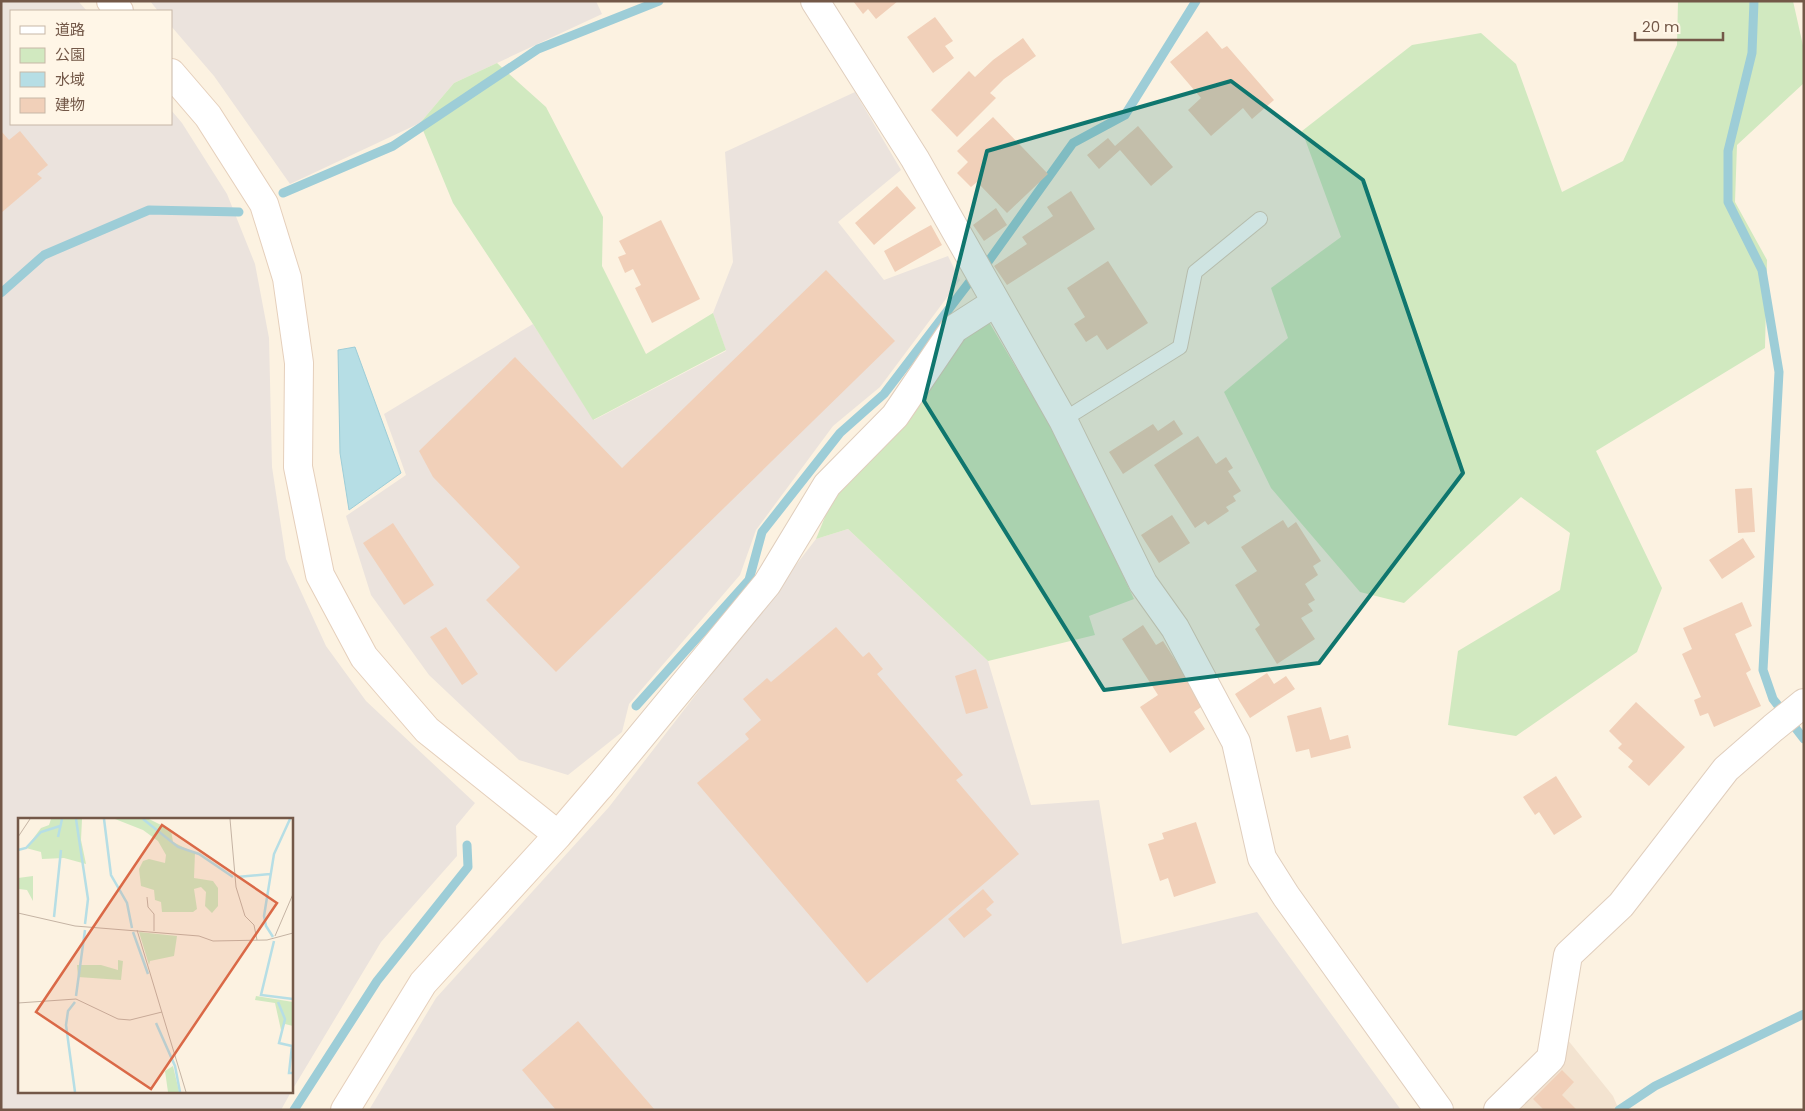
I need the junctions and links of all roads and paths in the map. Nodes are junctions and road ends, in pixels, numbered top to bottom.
1 (815, 1) edge
2 (172, 73) edge
3 (1260, 219) dead end
4 (996, 302) junction
5 (1064, 420) junction
6 (1799, 707) edge
7 (558, 835) junction
8 (345, 1110) edge
9 (1438, 1110) edge
10 (1498, 1110) edge

1 - 4 street
2 - 7 street
3 - 5 lane
4 - 5 street
4 - 7 street
5 - 9 street
6 - 10 street
7 - 8 street

